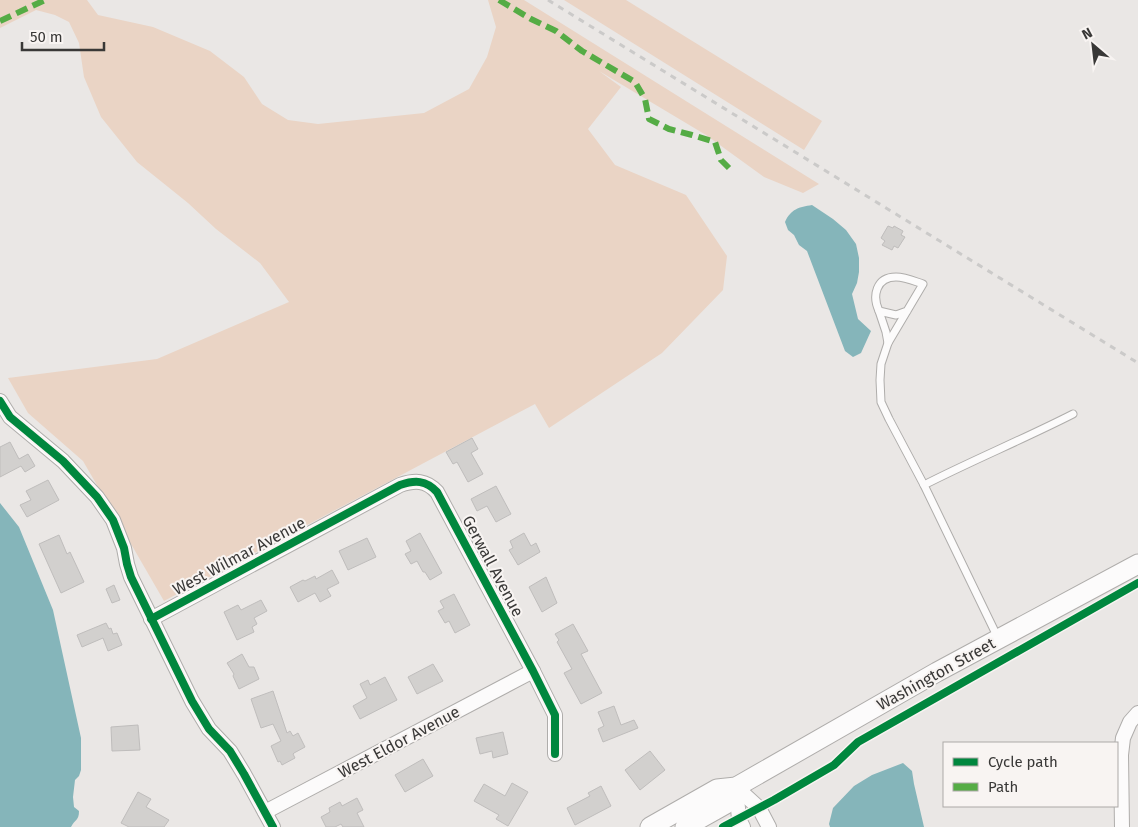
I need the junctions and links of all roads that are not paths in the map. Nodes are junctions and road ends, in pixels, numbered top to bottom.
1 (907, 311) junction
2 (878, 312) junction
3 (888, 343) junction
4 (0, 400) edge
5 (1073, 414) dead end
6 (924, 485) junction
7 (341, 517) joint
8 (1138, 564) edge
9 (151, 619) junction
10 (999, 639) junction
11 (533, 671) junction
12 (1138, 713) edge
13 (555, 754) dead end
14 (736, 787) junction
15 (1119, 796) edge
16 (265, 812) junction
17 (273, 827) edge
18 (650, 827) edge
19 (685, 827) edge
20 (743, 827) edge
21 (769, 827) edge
22 (1122, 827) edge

1 - 2 lane
1 - 2 lane
1 - 3 lane
2 - 3 lane
3 - 6 lane
4 - 9 street
5 - 6 lane
6 - 10 lane
7 - 9 street, West Wilmar Avenue
7 - 11 street, Gerwall Avenue
8 - 10 main road, Washington Street
9 - 16 street
10 - 14 main road, Washington Street
11 - 13 street, Gerwall Avenue
11 - 16 street, West Eldor Avenue
12 - 15 street
14 - 18 main road, Washington Street
14 - 19 main road, Washington Street
14 - 20 street
14 - 21 street
15 - 22 street
16 - 17 street

